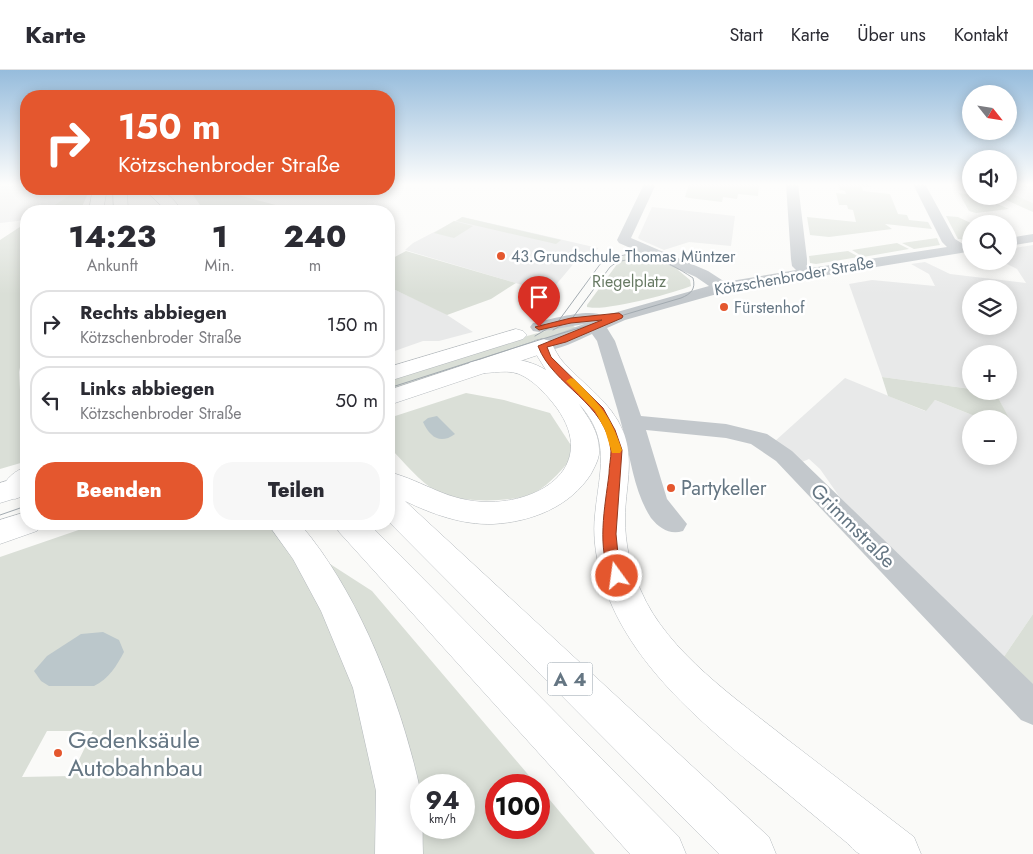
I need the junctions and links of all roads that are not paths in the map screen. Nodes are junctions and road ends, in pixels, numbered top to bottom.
1 (632, 221) edge
2 (796, 221) edge
3 (938, 221) edge
4 (1033, 238) edge
5 (1017, 241) edge
6 (962, 247) edge
7 (962, 249) edge
8 (806, 272) junction
9 (722, 287) junction
10 (619, 316) junction
11 (597, 326) junction
12 (541, 336) junction
13 (478, 367) junction
14 (395, 372) edge
15 (395, 396) edge
16 (632, 422) junction
17 (395, 485) edge
18 (395, 510) edge
19 (674, 524) dead end
20 (20, 525) edge
21 (288, 530) edge
22 (356, 530) edge
23 (0, 532) edge
24 (1033, 708) edge
25 (399, 854) edge
26 (662, 854) edge
27 (752, 854) edge
28 (897, 854) edge

1 - 9 street
2 - 8 street
3 - 6 street
4 - 5 street
7 - 8 street, Kötzschenbroder Straße
8 - 9 street, Kötzschenbroder Straße
9 - 10 street, Kötzschenbroder Straße
10 - 11 street, Kötzschenbroder Straße
10 - 12 street, Kötzschenbroder Straße
11 - 12 street, Kötzschenbroder Straße
11 - 16 street
12 - 13 main road, Kötzschenbroder Straße
12 - 14 main road, Kötzschenbroder Straße
12 - 28 main road
13 - 15 main road, Kötzschenbroder Straße
13 - 17 main road
16 - 19 street
16 - 24 street, Grimmstraße
18 - 27 main road, A 4
20 - 23 main road
21 - 25 main road
22 - 26 main road, A 4

